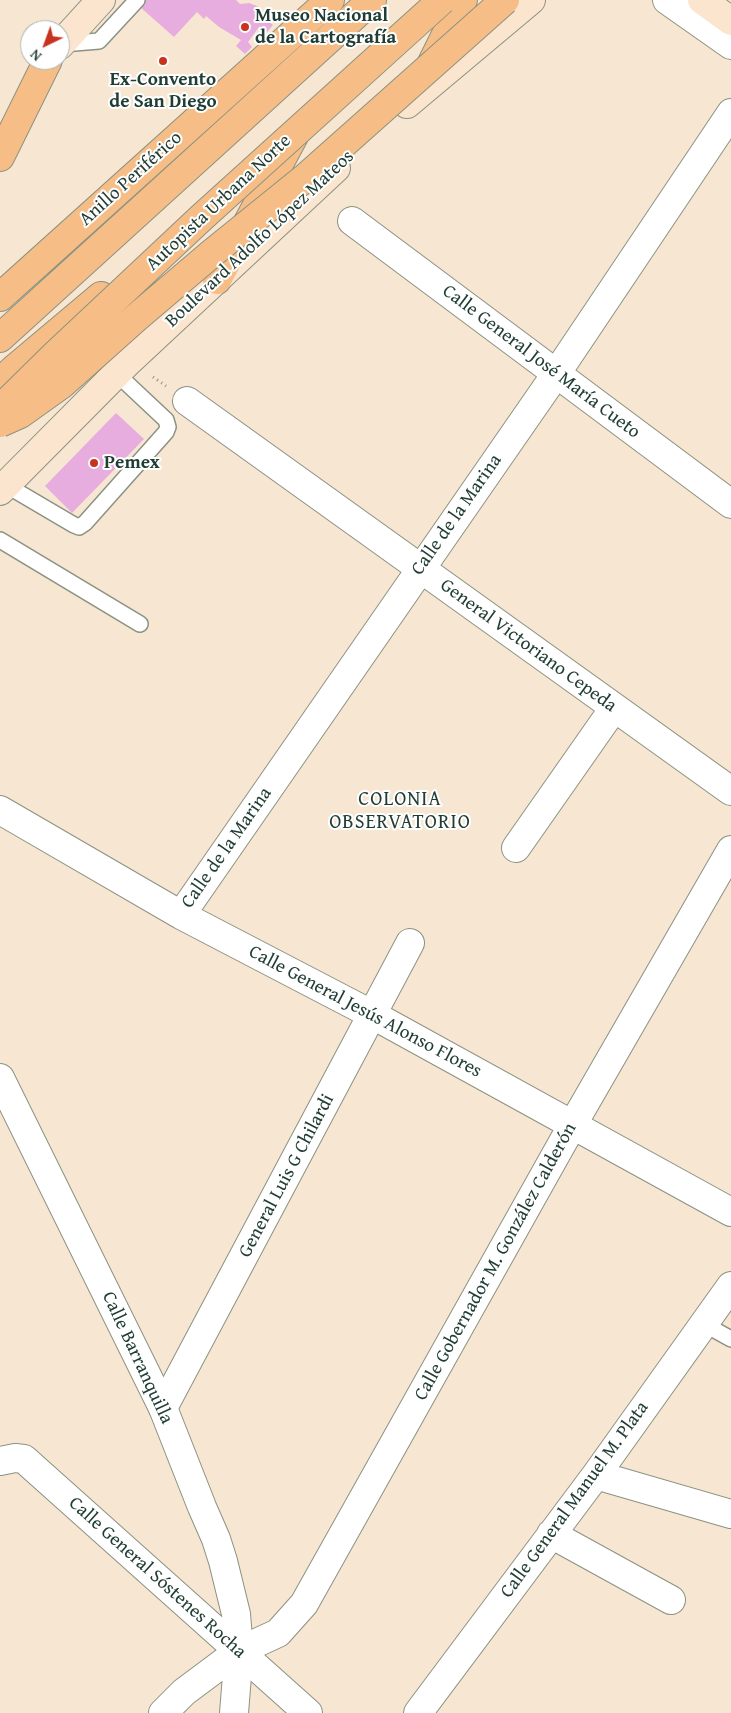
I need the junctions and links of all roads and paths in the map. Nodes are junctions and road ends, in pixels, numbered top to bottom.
1 (101, 0) edge
2 (137, 0) edge
3 (330, 0) edge
4 (372, 0) edge
5 (424, 0) edge
6 (442, 0) edge
7 (464, 0) edge
8 (505, 0) edge
9 (531, 0) edge
10 (667, 0) edge
11 (702, 0) edge
12 (731, 21) edge
13 (70, 34) edge
14 (731, 45) edge
15 (70, 48) edge
16 (42, 70) edge
17 (45, 70) edge
18 (415, 98) junction
19 (731, 113) edge
20 (303, 119) junction
21 (0, 130) edge
22 (0, 157) edge
23 (352, 221) dead end
24 (217, 280) junction
25 (0, 298) edge
26 (0, 338) edge
27 (123, 367) junction
28 (556, 374) junction
29 (0, 383) edge
30 (188, 401) joint
31 (0, 409) edge
32 (0, 423) edge
33 (3, 488) edge
34 (731, 504) edge
35 (0, 540) edge
36 (421, 568) junction
37 (140, 624) dead end
38 (614, 708) junction
39 (731, 791) edge
40 (0, 810) edge
41 (516, 848) dead end
42 (731, 850) edge
43 (181, 915) junction
44 (410, 943) dead end
45 (373, 1016) junction
46 (0, 1078) edge
47 (573, 1124) junction
48 (731, 1212) edge
49 (731, 1286) edge
50 (704, 1324) junction
51 (731, 1339) edge
52 (163, 1408) junction
53 (0, 1461) edge
54 (596, 1475) junction
55 (731, 1514) edge
56 (551, 1534) junction
57 (672, 1600) dead end
58 (239, 1651) junction
59 (163, 1713) edge
60 (234, 1713) edge
61 (308, 1713) edge
62 (418, 1713) edge

1 - 13 main road
2 - 15 lane
3 - 25 highway, Anillo Periférico
4 - 26 highway
5 - 20 highway
6 - 31 highway, Autopista Urbana Norte, bridge
7 - 18 highway
8 - 32 highway, bridge
9 - 18 main road, Boulevard Adolfo López Mateos
10 - 14 street
11 - 12 main road
16 - 21 main road
17 - 22 highway
18 - 24 main road, Boulevard Adolfo López Mateos
19 - 28 street, Calle de la Marina
20 - 24 highway
20 - 29 highway
23 - 28 street, Calle General José María Cueto
24 - 27 main road, Boulevard Adolfo López Mateos
27 - 30 path
27 - 33 main road, Boulevard Adolfo López Mateos
27 - 33 lane
28 - 34 street, Calle General José María Cueto
28 - 36 street, Calle de la Marina
30 - 36 street, General Victoriano Cepeda
35 - 37 lane
36 - 38 street, General Victoriano Cepeda
36 - 43 street, Calle de la Marina
38 - 39 street, General Victoriano Cepeda
38 - 41 street
40 - 43 street, Calle General Jesús Alonso Flores
42 - 47 street, Calle Gobernador M. González Calderón
43 - 45 street, Calle General Jesús Alonso Flores
44 - 45 street, General Luis G Chilardi
45 - 47 street, Calle General Jesús Alonso Flores
45 - 52 street, General Luis G Chilardi
46 - 52 street, Calle Barranquilla
47 - 48 street, Calle General Jesús Alonso Flores
47 - 58 street, Calle Gobernador M. González Calderón
49 - 50 street, Calle General Manuel M. Plata
50 - 51 lane
50 - 54 street, Calle General Manuel M. Plata
52 - 58 street, Calle Barranquilla
53 - 58 street, Calle General Sóstenes Rocha
54 - 55 street
54 - 56 street, Calle General Manuel M. Plata
56 - 57 street
56 - 62 street, Calle General Manuel M. Plata
58 - 59 street, Calle Gobernador M. González Calderón
58 - 60 street, Calle Barranquilla
58 - 61 street, Calle General Sóstenes Rocha

